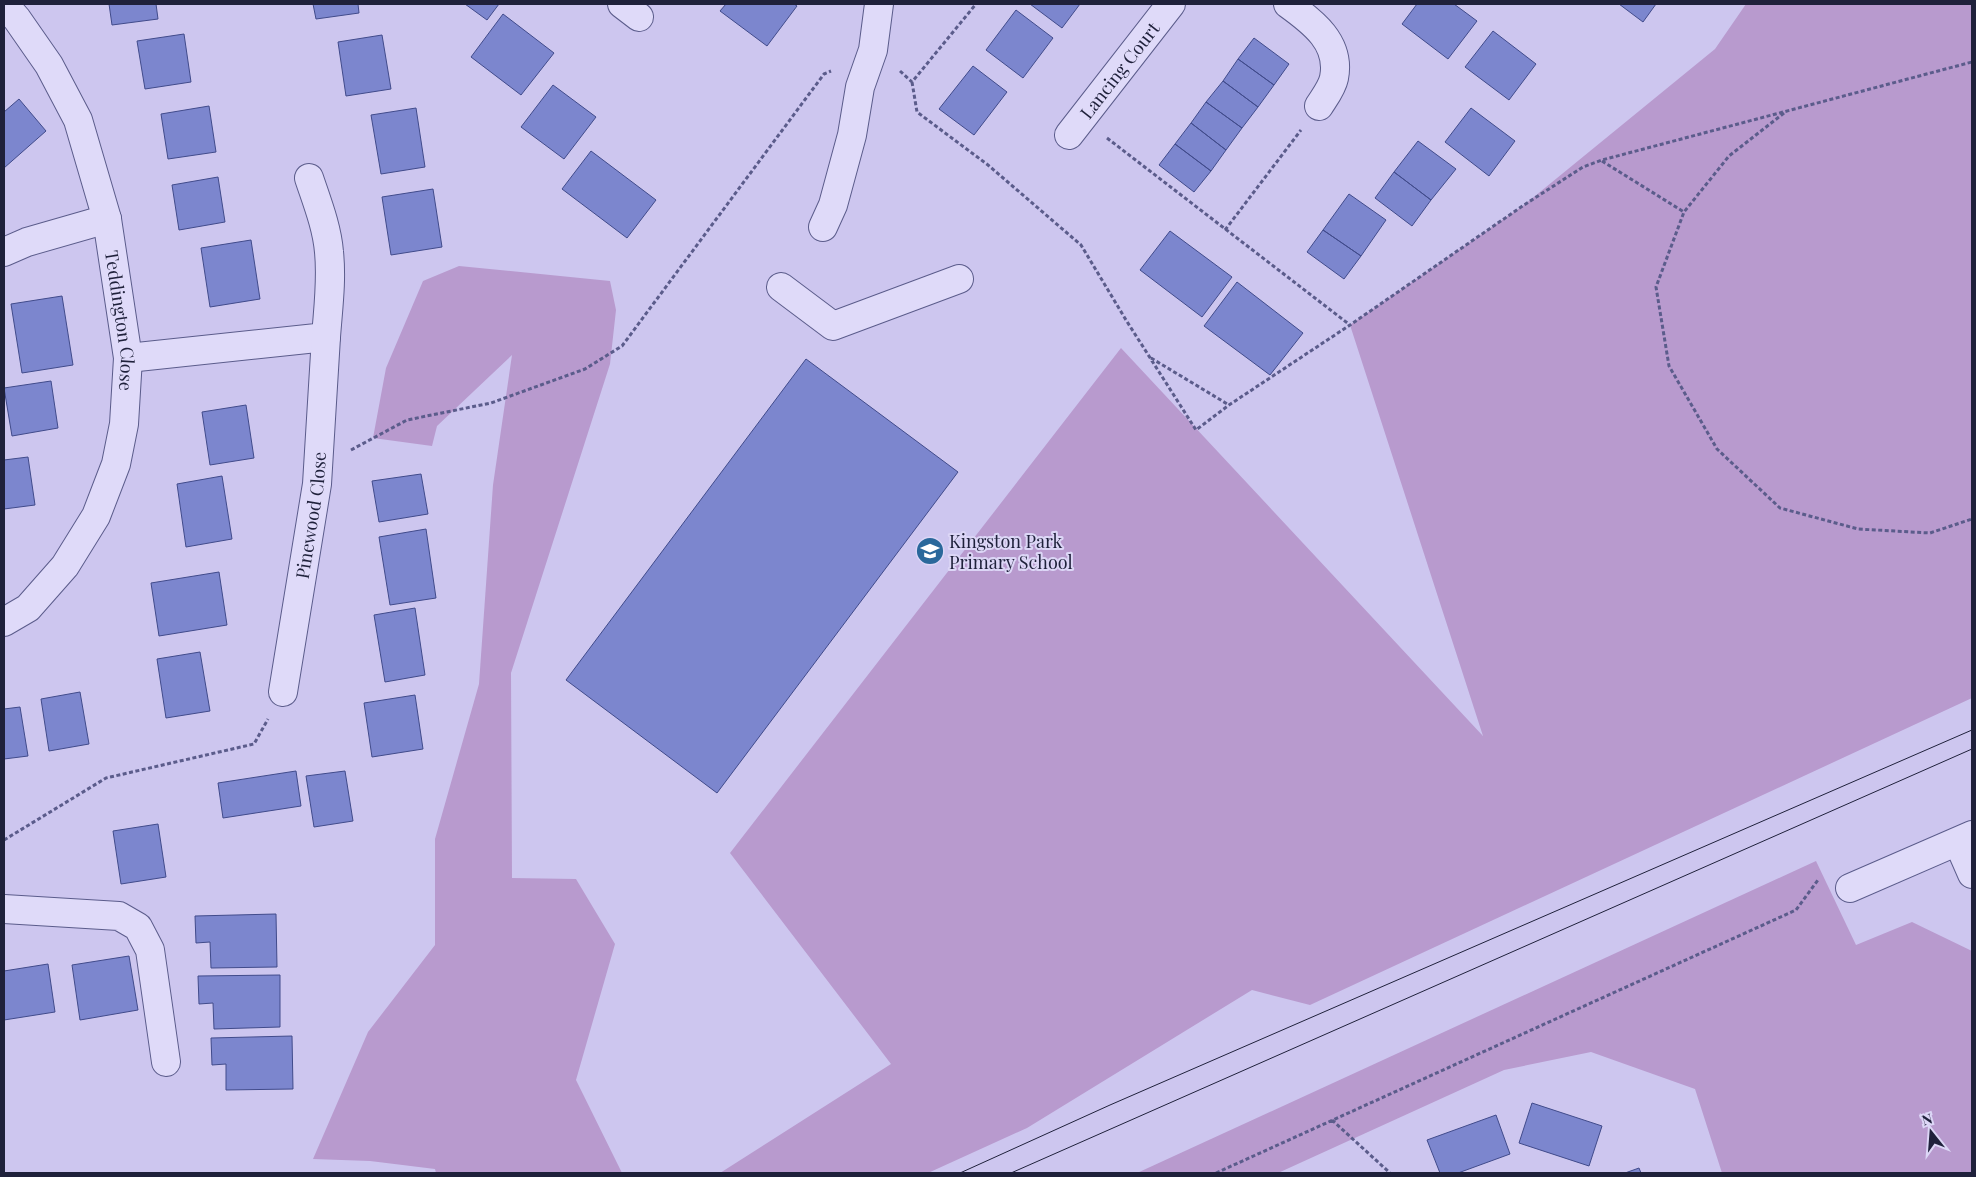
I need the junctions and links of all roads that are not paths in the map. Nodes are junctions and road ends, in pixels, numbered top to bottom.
1 (4, 4) edge
2 (879, 4) edge
3 (1171, 4) edge
4 (1288, 4) edge
5 (1319, 106) road end
6 (1076, 127) road end
7 (309, 178) dead end
8 (107, 218) junction
9 (824, 227) dead end
10 (4, 252) edge
11 (959, 279) dead end
12 (781, 287) dead end
13 (326, 337) junction
14 (128, 358) junction
15 (4, 622) edge
16 (283, 692) road end
17 (1965, 839) edge
18 (1972, 874) edge
19 (1850, 888) dead end
20 (4, 909) edge
21 (166, 1062) dead end

1 - 8 street, Teddington Close
2 - 9 street
3 - 6 street, Lancing Court
4 - 5 street
7 - 13 street, Pinewood Close
8 - 10 street
8 - 14 street, Teddington Close
11 - 12 street
13 - 14 street
13 - 16 street, Pinewood Close
14 - 15 street, Teddington Close
17 - 18 street
17 - 19 street
20 - 21 street

